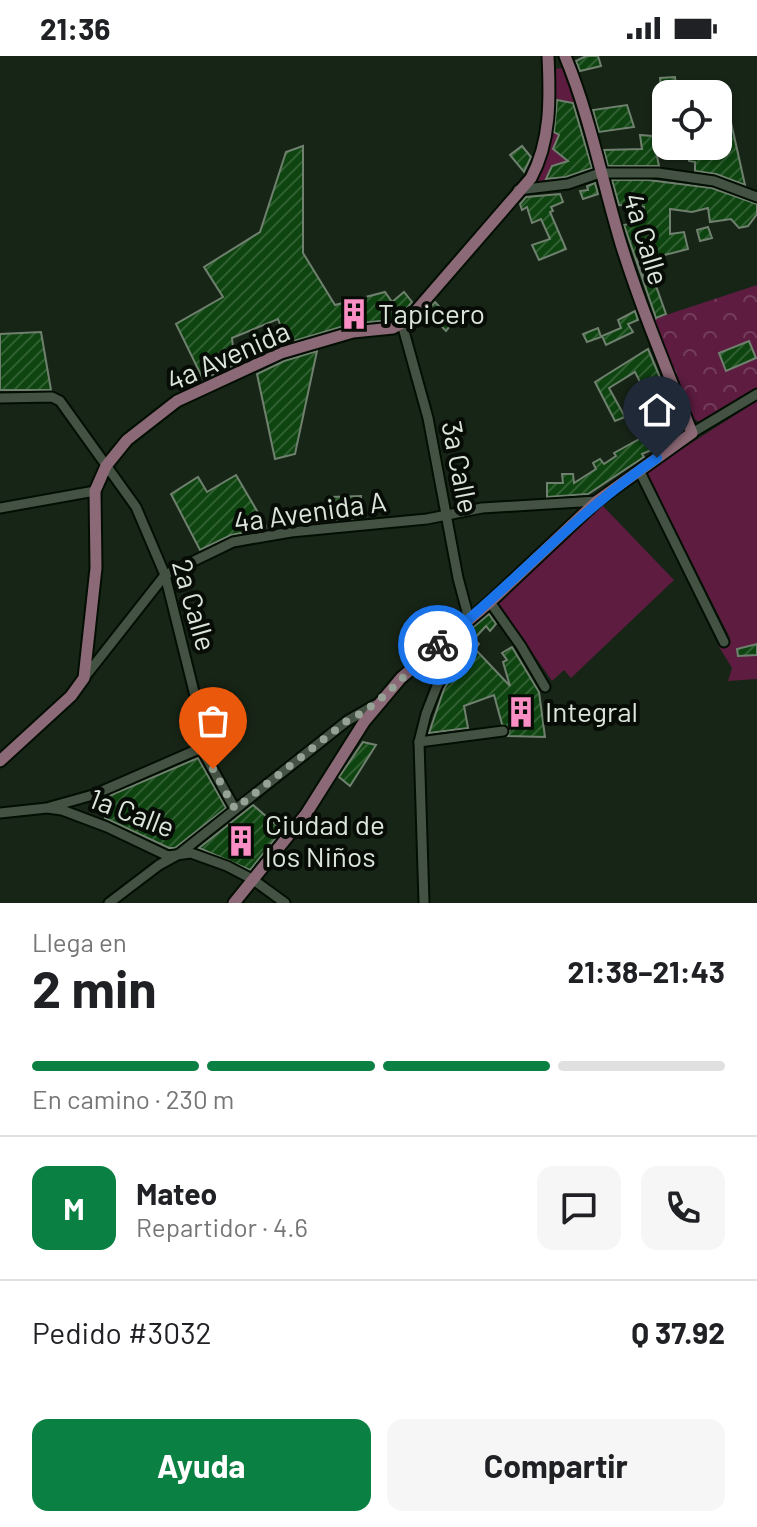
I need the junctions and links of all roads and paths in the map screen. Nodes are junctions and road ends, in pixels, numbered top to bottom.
1 (548, 56) edge
2 (565, 56) edge
3 (600, 173) junction
4 (518, 190) junction
5 (757, 197) edge
6 (402, 324) junction
7 (757, 394) edge
8 (0, 398) edge
9 (692, 433) junction
10 (106, 466) junction
11 (639, 470) junction
12 (95, 491) junction
13 (597, 501) junction
14 (0, 508) edge
15 (447, 515) junction
16 (165, 575) junction
17 (490, 602) junction
18 (467, 621) junction
19 (724, 642) dead end
20 (84, 678) junction
21 (545, 687) dead end
22 (381, 700) junction
23 (503, 731) dead end
24 (419, 742) junction
25 (201, 748) junction
26 (0, 761) edge
27 (47, 808) junction
28 (235, 809) junction
29 (0, 813) edge
30 (179, 854) junction
31 (253, 880) junction
32 (109, 903) edge
33 (234, 903) edge
34 (285, 903) edge
35 (424, 903) edge

1 - 4 main road
2 - 3 main road, 4a Calle
3 - 4 street
3 - 5 street
3 - 9 main road, 4a Calle
4 - 6 main road
6 - 10 main road, 4a Avenida
6 - 15 street, 3a Calle
7 - 9 street
8 - 10 street, 2a Calle
9 - 11 main road
10 - 12 main road, 4a Avenida
10 - 16 street, 2a Calle
11 - 13 main road
11 - 19 street
12 - 14 street
12 - 20 main road, 4a Avenida
13 - 15 street, 4a Avenida A
13 - 17 main road
15 - 16 street, 4a Avenida A
15 - 18 street, 3a Calle
16 - 20 street, 4a Avenida A
16 - 25 street, 2a Calle
17 - 18 main road
17 - 21 street
18 - 22 main road
18 - 24 street
20 - 26 main road
22 - 28 street
22 - 31 main road
23 - 24 street
24 - 35 street
25 - 27 street
25 - 28 street, 2a Calle
27 - 29 street, 1a Calle
27 - 30 street, 1a Calle
28 - 30 street
30 - 31 street, 1a Calle
30 - 32 street
31 - 33 main road
31 - 34 street, 1a Calle

